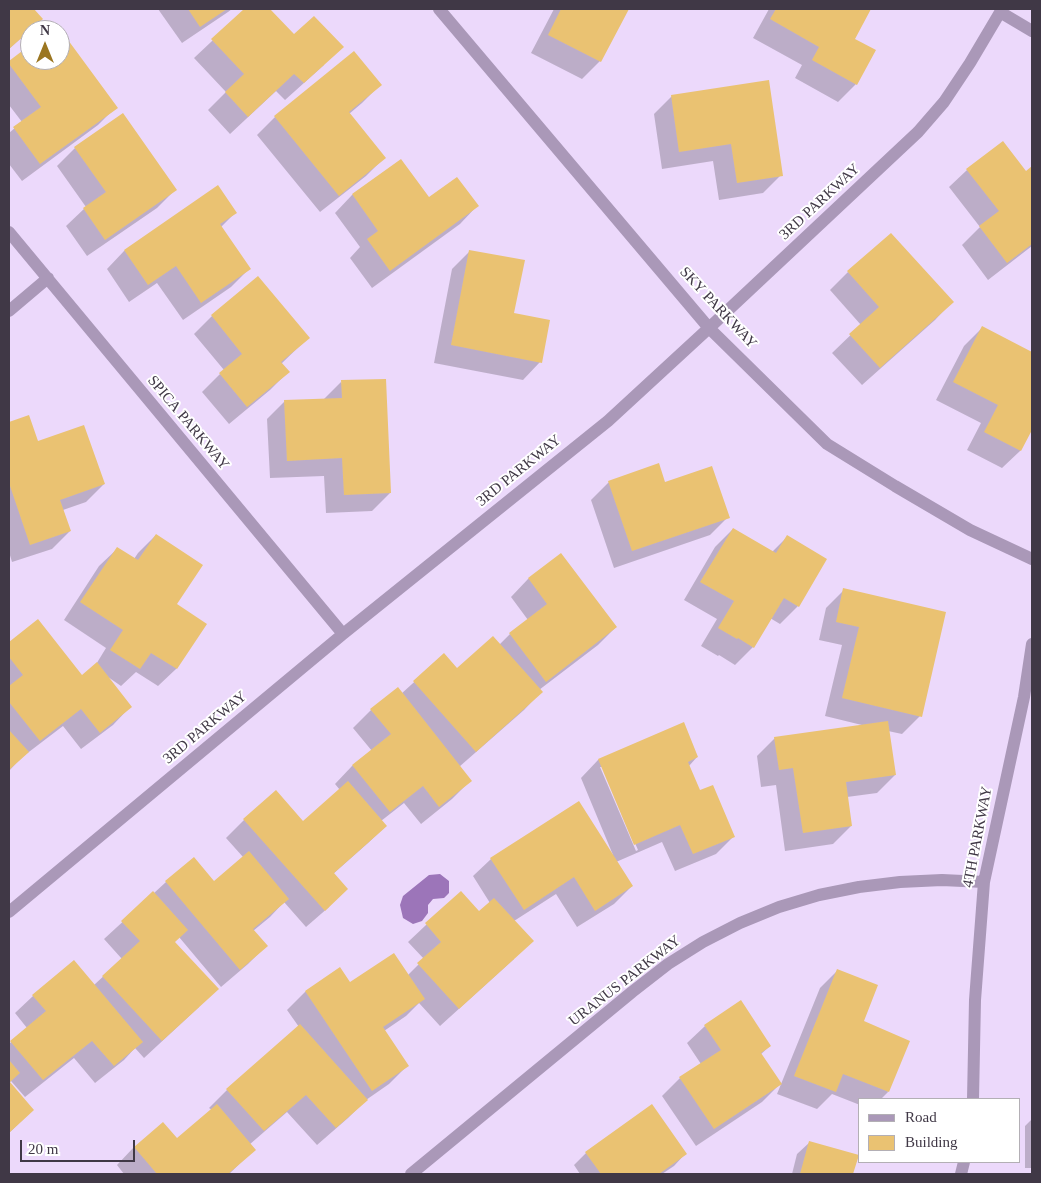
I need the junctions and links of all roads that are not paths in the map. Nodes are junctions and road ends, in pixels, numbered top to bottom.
1 (439, 9) edge
2 (1001, 11) edge
3 (1032, 31) edge
4 (9, 232) edge
5 (48, 278) junction
6 (9, 310) edge
7 (710, 328) junction
8 (1032, 559) edge
9 (343, 634) junction
10 (1032, 644) edge
11 (984, 882) junction
12 (9, 912) edge
13 (972, 1098) edge
14 (411, 1174) edge

1 - 7 street, SKY PARKWAY
2 - 3 street
2 - 7 street, 3RD PARKWAY
4 - 5 street, SPICA PARKWAY
5 - 6 street
5 - 9 street, SPICA PARKWAY
7 - 8 street, SKY PARKWAY
7 - 9 street, 3RD PARKWAY
9 - 12 street, 3RD PARKWAY
10 - 11 street, 4TH PARKWAY
11 - 13 street, 4TH PARKWAY
11 - 14 street, URANUS PARKWAY

